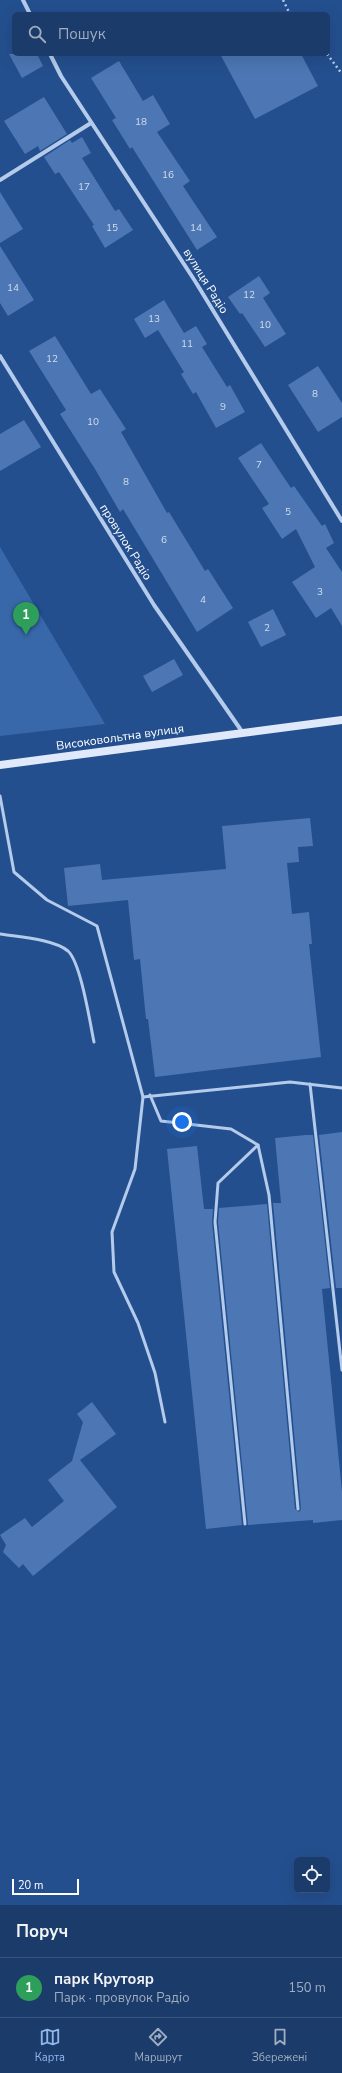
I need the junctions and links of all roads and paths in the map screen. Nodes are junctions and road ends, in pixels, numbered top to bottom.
1 (23, 0) edge
2 (283, 0) edge
3 (29, 12) edge
4 (289, 12) edge
5 (51, 56) edge
6 (328, 56) edge
7 (342, 74) edge
8 (91, 123) junction
9 (0, 180) edge
10 (0, 356) edge
11 (342, 521) edge
12 (342, 720) edge
13 (243, 733) junction
14 (0, 765) edge
15 (0, 796) edge
16 (0, 934) edge
17 (94, 1042) dead end
18 (310, 1084) junction
19 (342, 1088) edge
20 (150, 1095) junction
21 (143, 1097) junction
22 (258, 1145) junction
23 (342, 1370) edge
24 (165, 1422) dead end
25 (298, 1508) dead end
26 (245, 1524) dead end

1 - 3 street
2 - 4 path
5 - 8 street, вулиця Радіо
6 - 7 path
8 - 9 street
8 - 11 street, вулиця Радіо
10 - 13 street, провулок Радіо
12 - 13 main road, Високовольтна вулиця
13 - 14 main road, Високовольтна вулиця
15 - 21 lane
16 - 17 lane
18 - 19 lane
18 - 20 lane
18 - 23 lane
20 - 21 lane
20 - 22 lane
21 - 24 lane
22 - 25 lane
22 - 26 lane

